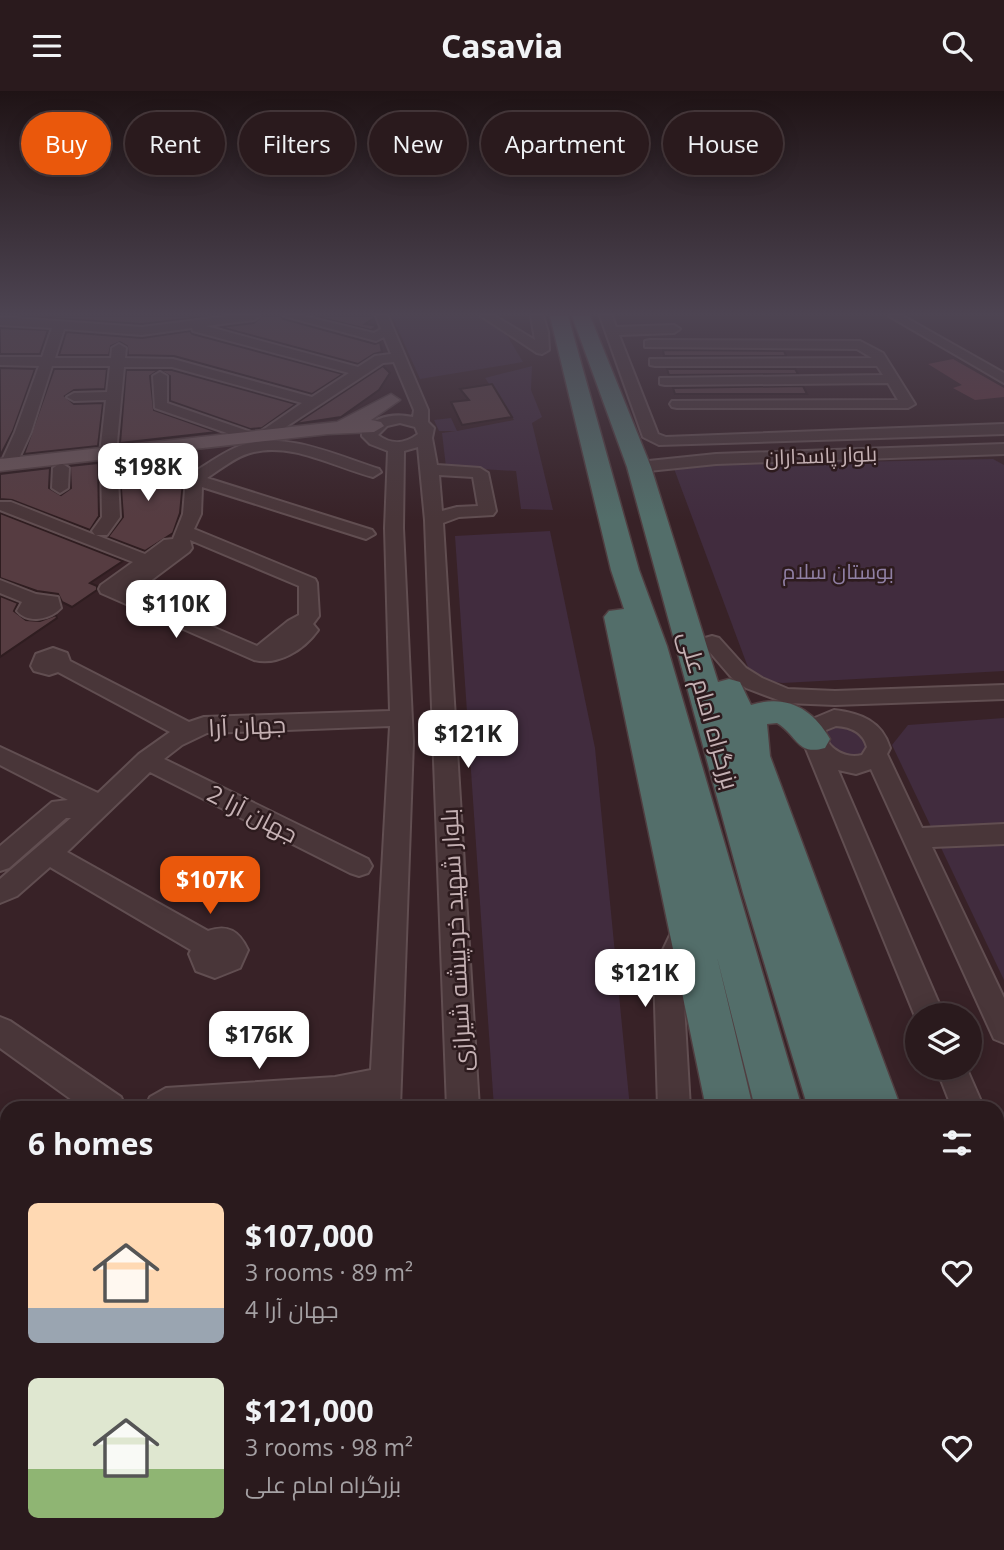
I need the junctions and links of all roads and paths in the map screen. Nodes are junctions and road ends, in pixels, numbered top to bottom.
1 (40, 384) edge
2 (114, 384) edge
3 (160, 384) edge
4 (249, 384) edge
5 (342, 384) edge
6 (396, 384) edge
7 (411, 384) edge
8 (569, 384) edge
9 (607, 384) edge
10 (632, 384) edge
11 (749, 384) edge
12 (808, 384) edge
13 (895, 384) edge
14 (113, 396) junction
15 (74, 397) dead end
16 (391, 400) junction
17 (314, 402) junction
18 (11, 404) dead end
19 (33, 404) junction
20 (677, 404) dead end
21 (757, 404) junction
22 (818, 404) junction
23 (766, 424) dead end
24 (328, 428) junction
25 (1004, 429) edge
26 (422, 430) junction
27 (976, 430) junction
28 (45, 432) dead end
29 (22, 434) junction
30 (382, 434) junction
31 (0, 436) edge
32 (262, 440) junction
33 (681, 441) junction
34 (230, 447) junction
35 (1000, 451) edge
36 (160, 456) junction
37 (108, 458) junction
38 (716, 459) junction
39 (639, 467) junction
40 (3, 468) edge
41 (373, 472) dead end
42 (193, 476) junction
43 (450, 488) junction
44 (2, 504) edge
45 (434, 520) junction
46 (101, 531) dead end
47 (366, 534) dead end
48 (659, 534) junction
49 (183, 537) junction
50 (147, 561) junction
51 (625, 570) junction
52 (113, 585) junction
53 (0, 586) edge
54 (35, 601) dead end
55 (712, 643) junction
56 (59, 664) dead end
57 (1004, 692) edge
58 (840, 709) junction
59 (402, 718) junction
60 (187, 730) junction
61 (813, 739) junction
62 (0, 755) edge
63 (876, 755) junction
64 (148, 761) junction
65 (757, 771) junction
66 (894, 795) junction
67 (836, 796) junction
68 (68, 801) junction
69 (92, 813) junction
70 (1004, 834) edge
71 (915, 838) junction
72 (48, 853) junction
73 (0, 862) edge
74 (359, 866) dead end
75 (0, 892) edge
76 (688, 925) junction
77 (207, 945) dead end
78 (924, 1003) edge
79 (1004, 1029) edge
80 (0, 1031) edge
81 (956, 1080) edge
82 (385, 1095) edge
83 (725, 1096) edge
84 (100, 1101) edge
85 (197, 1101) edge
86 (463, 1101) edge
87 (674, 1101) edge
88 (777, 1101) edge
89 (830, 1101) edge
90 (875, 1101) edge
91 (965, 1101) edge

1 - 19 street
2 - 14 street
3 - 32 street
4 - 17 street
5 - 17 street
6 - 16 street, بلوار شهید خردپیشه شیرازی
7 - 26 street, بلوار شهید خردپیشه شیرازی
8 - 51 highway, بزرگراه امام علی
9 - 39 highway, بزرگراه امام علی
10 - 33 street, بلوار پاسداران
11 - 21 street
12 - 22 street
13 - 22 street
14 - 15 street
14 - 37 street
16 - 24 main road
16 - 30 street, بلوار شهید خردپیشه شیرازی
17 - 32 street
18 - 19 street
19 - 29 street
20 - 21 street
21 - 22 street
21 - 23 street
24 - 30 main road
24 - 32 main road
25 - 27 street, بلوار پاسداران
26 - 30 street
26 - 30 street
26 - 43 street, بلوار شهید خردپیشه شیرازی
27 - 33 street, بلوار پاسداران
27 - 35 street
28 - 29 street
29 - 31 street
29 - 40 street
30 - 34 main road
30 - 59 street, بلوار شهید خردپیشه شیرازی
32 - 37 main road
32 - 41 street
32 - 42 street
33 - 38 street
34 - 36 main road
34 - 42 street
35 - 38 street, بلوار پاسداران
36 - 37 main road
36 - 42 street
37 - 40 main road
37 - 40 main road
37 - 46 street
38 - 39 street, بلوار پاسداران
39 - 48 highway, بزرگراه امام علی
42 - 47 street
42 - 49 street
43 - 45 street, بلوار شهید خردپیشه شیرازی
43 - 45 street
44 - 50 street
45 - 86 street, بلوار شهید خردپیشه شیرازی
48 - 55 highway
48 - 89 highway, بزرگراه امام علی
49 - 50 street
49 - 52 street
49 - 52 street
50 - 52 street
51 - 76 highway
51 - 88 highway, بزرگراه امام علی
53 - 54 street
55 - 58 street
55 - 65 highway
56 - 60 street
57 - 58 street
58 - 61 street
58 - 63 street
59 - 60 street, جهان آرا
59 - 82 street, بلوار شهید خردپیشه شیرازی
60 - 64 street, جهان آرا
61 - 63 street
61 - 65 highway
61 - 67 street
62 - 68 street
63 - 66 street
64 - 69 street, جهان آرا
64 - 74 street, جهان آرا 2
65 - 90 highway
66 - 67 street
66 - 71 street
67 - 78 street
68 - 69 street
68 - 73 street
69 - 72 street, جهان آرا
70 - 71 street
71 - 79 street
72 - 75 street, جهان آرا
72 - 77 street
76 - 83 highway
76 - 87 street
80 - 84 street
81 - 91 street
82 - 85 street

